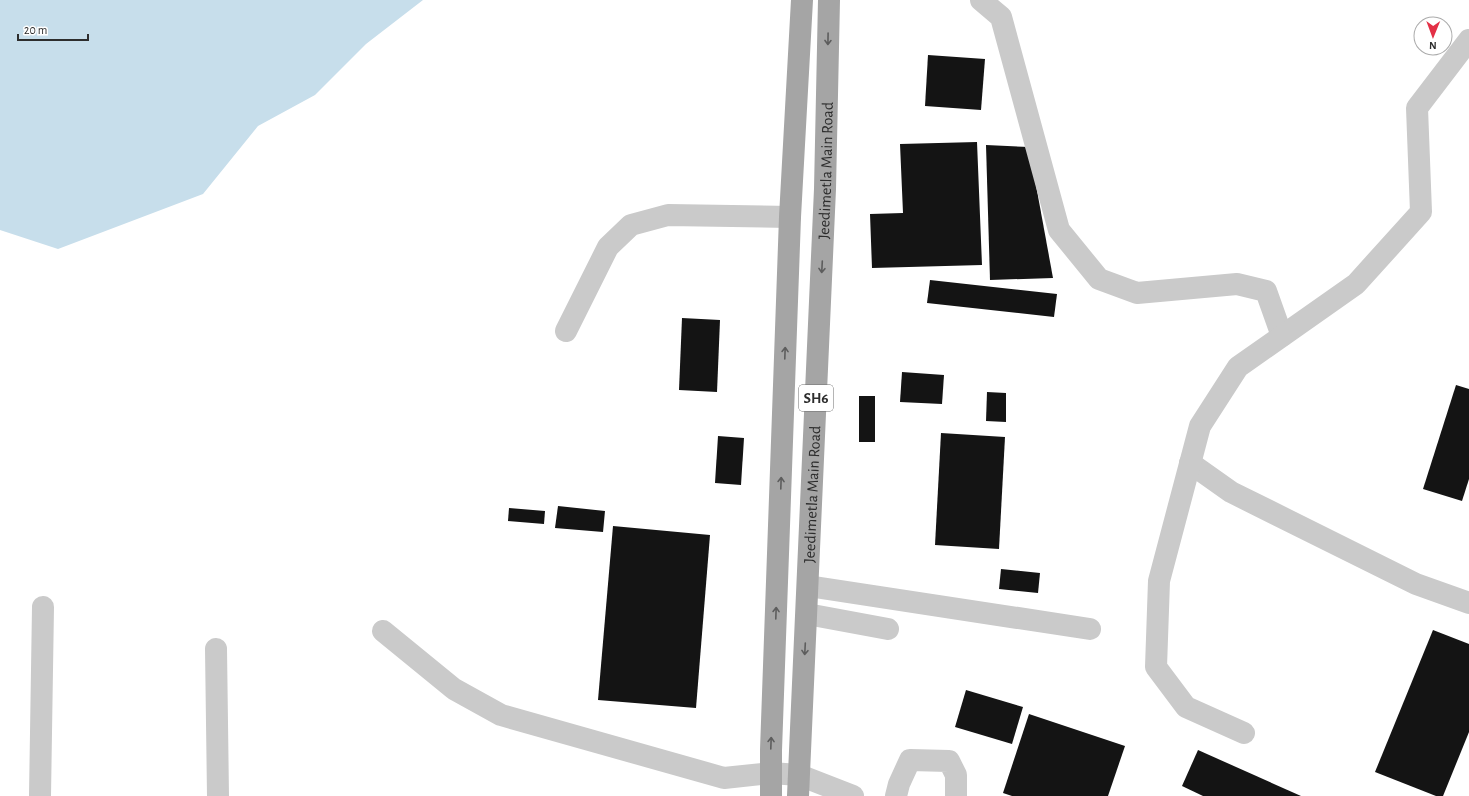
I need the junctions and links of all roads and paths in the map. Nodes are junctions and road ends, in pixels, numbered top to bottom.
1 (802, 0) edge
2 (829, 0) edge
3 (981, 0) edge
4 (1469, 40) edge
5 (790, 217) junction
6 (566, 331) dead end
7 (1282, 336) junction
8 (1190, 463) junction
9 (808, 586) junction
10 (1469, 603) edge
11 (43, 607) dead end
12 (807, 614) junction
13 (888, 629) dead end
14 (1090, 629) dead end
15 (383, 631) dead end
16 (216, 649) dead end
17 (1244, 733) dead end
18 (771, 773) junction
19 (799, 775) junction
20 (40, 796) edge
21 (218, 796) edge
22 (771, 796) edge
23 (798, 796) edge
24 (853, 796) edge
25 (896, 796) edge
26 (956, 796) edge

1 - 5 main road, Jeedimetla Main Road / SH6
2 -> 9 main road, Jeedimetla Main Road / SH6
3 - 7 street
4 - 7 street
5 - 6 street
18 -> 5 main road, Jeedimetla Main Road / SH6
7 - 8 street
8 - 10 street
8 - 17 street
9 - 12 main road, Jeedimetla Main Road / SH6
9 - 14 street
11 - 20 street
12 - 13 street
12 -> 19 main road, Jeedimetla Main Road / SH6
15 - 18 street
16 - 21 street
18 - 19 street
18 - 22 main road, Jeedimetla Main Road / SH6
19 - 23 main road, Jeedimetla Main Road / SH6
19 - 24 street
25 - 26 street

